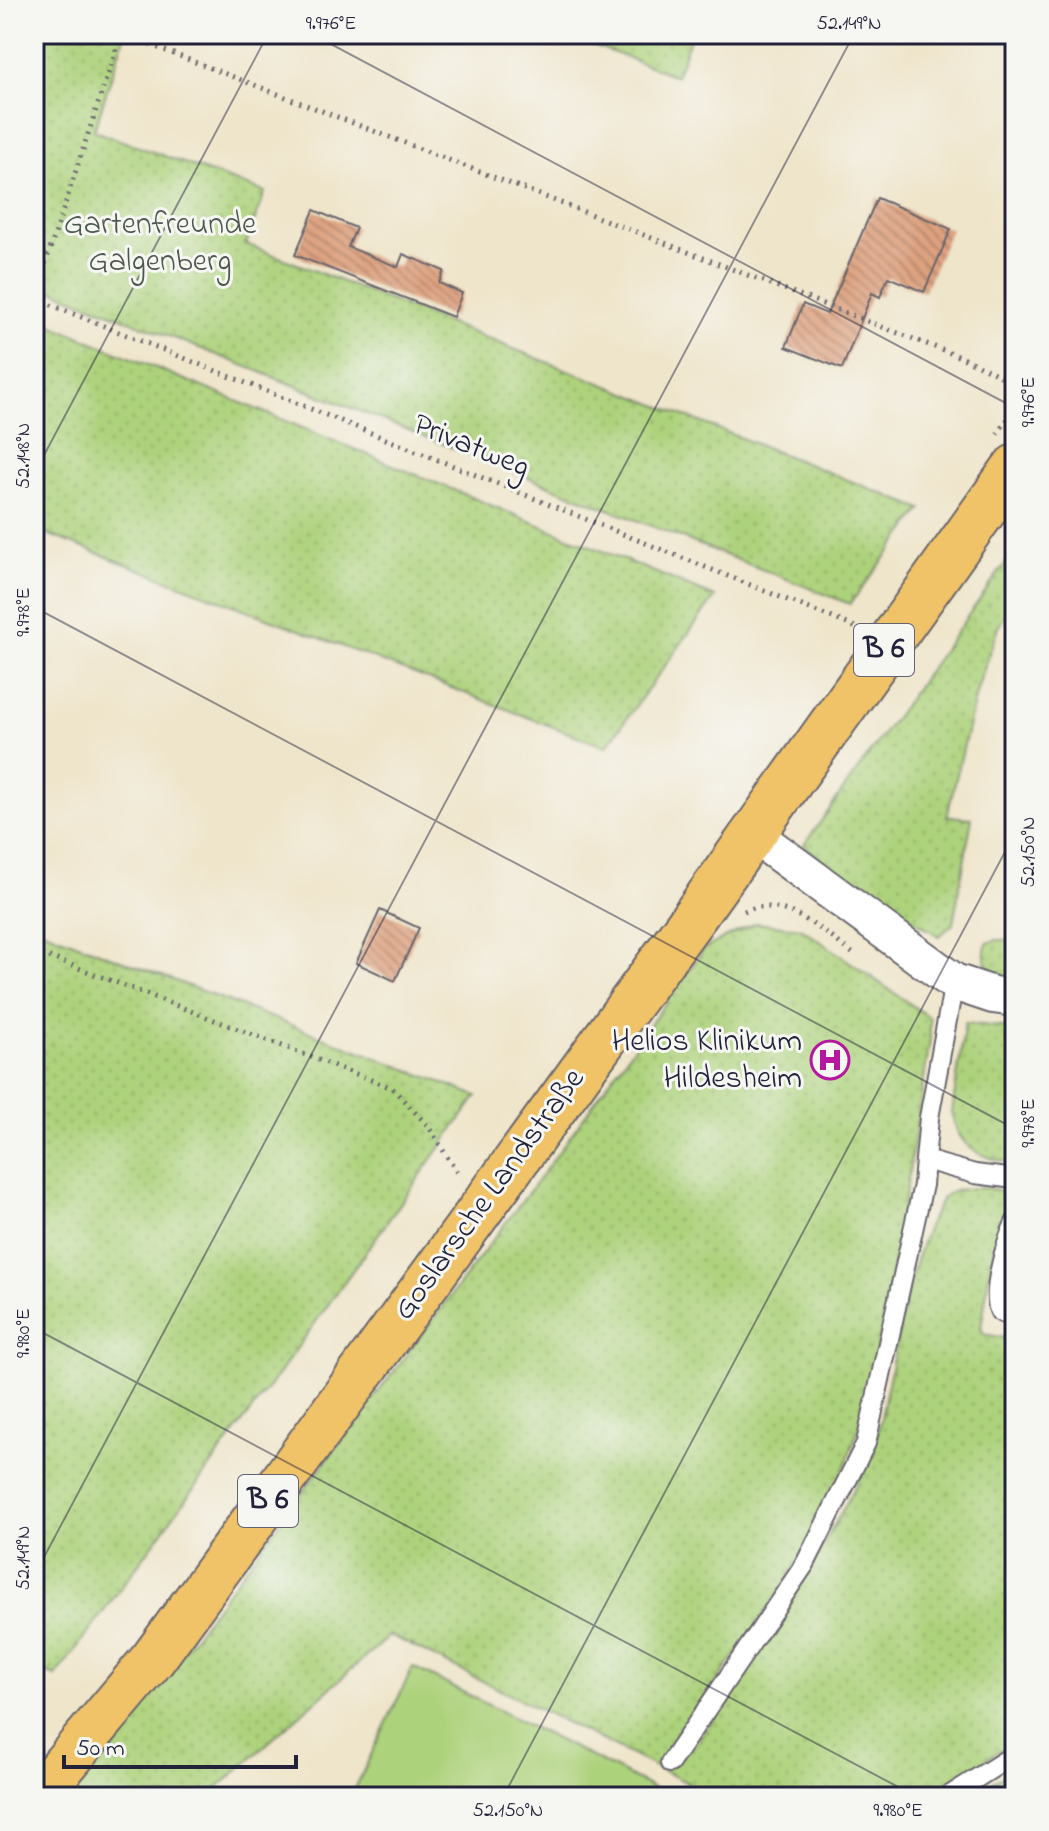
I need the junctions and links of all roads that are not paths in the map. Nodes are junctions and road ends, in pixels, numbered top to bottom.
1 (1015, 467) edge
2 (754, 835) junction
3 (954, 982) junction
4 (1015, 998) edge
5 (925, 1160) junction
6 (1015, 1179) edge
7 (1015, 1223) edge
8 (1015, 1317) edge
9 (1015, 1754) edge
10 (670, 1763) dead end
11 (37, 1797) edge
12 (947, 1797) edge

1 - 2 main road, Goslarsche Landstraße / B 6
2 - 3 street
2 - 11 main road, Goslarsche Landstraße / B 6
3 - 4 street
3 - 5 lane
5 - 6 lane
5 - 10 lane
7 - 8 lane
9 - 12 lane

